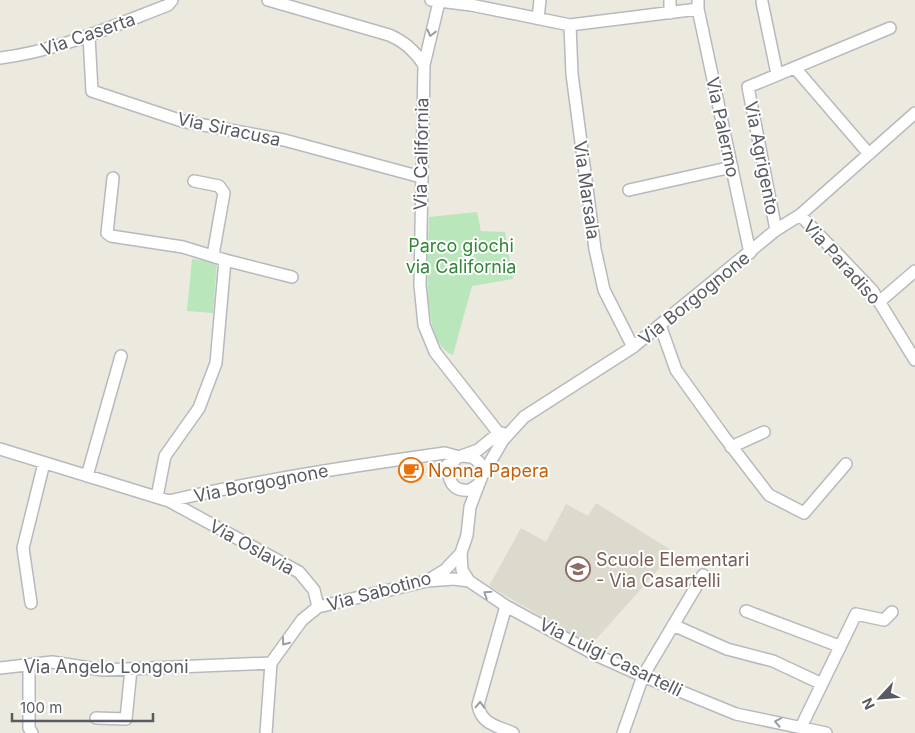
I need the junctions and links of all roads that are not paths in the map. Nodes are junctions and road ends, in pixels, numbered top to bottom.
1 (172, 0) edge
2 (269, 0) edge
3 (540, 0) edge
4 (670, 0) edge
5 (435, 1) edge
6 (762, 2) dead end
7 (698, 5) edge
8 (670, 13) junction
9 (538, 18) junction
10 (570, 25) junction
11 (890, 28) dead end
12 (89, 36) junction
13 (0, 58) edge
14 (424, 65) junction
15 (795, 68) junction
16 (777, 74) junction
17 (915, 113) edge
18 (869, 154) junction
19 (732, 167) junction
20 (421, 177) junction
21 (113, 178) dead end
22 (194, 181) dead end
23 (630, 190) dead end
24 (800, 215) junction
25 (776, 230) junction
26 (750, 253) junction
27 (212, 254) junction
28 (225, 260) junction
29 (915, 271) edge
30 (292, 277) dead end
31 (879, 302) junction
32 (660, 325) junction
33 (633, 347) junction
34 (121, 356) dead end
35 (915, 360) edge
36 (764, 432) dead end
37 (497, 439) junction
38 (731, 447) junction
39 (0, 449) edge
40 (438, 454) junction
41 (461, 456) junction
42 (44, 463) junction
43 (846, 464) dead end
44 (448, 471) junction
45 (87, 476) junction
46 (481, 480) junction
47 (458, 489) junction
48 (157, 497) junction
49 (169, 501) junction
50 (468, 520) junction
51 (461, 553) junction
52 (703, 575) dead end
53 (427, 581) junction
54 (468, 581) junction
55 (31, 603) dead end
56 (506, 606) junction
57 (318, 607) junction
58 (746, 611) dead end
59 (892, 612) dead end
60 (673, 625) junction
61 (839, 646) junction
62 (272, 663) junction
63 (29, 664) junction
64 (0, 668) edge
65 (131, 669) junction
66 (643, 676) junction
67 (820, 684) junction
68 (96, 718) dead end
69 (801, 727) junction
70 (32, 733) edge
71 (266, 733) edge
72 (513, 733) edge
73 (623, 733) edge
74 (826, 733) edge

1 - 12 street, Via Caserta
2 - 14 street
3 - 9 street
4 - 8 street
5 - 9 street
5 -> 14 street
6 - 16 street
7 - 8 street
7 - 19 street, Via Palermo
8 - 10 street
9 - 10 street
10 - 33 street, Via Marsala
11 - 15 street, Via Agrigento
12 - 13 street, Via Caserta
12 - 20 street, Via Siracusa
14 - 20 street, Via California
15 - 16 street, Via Agrigento
15 - 18 street
16 - 25 street, Via Agrigento
17 - 18 street, Via Borgognone
18 - 24 street, Via Borgognone
19 - 23 street
19 - 26 street, Via Palermo
20 - 37 street, Via California
21 - 27 street
22 - 27 street
24 - 25 street, Via Borgognone
24 - 31 street, Via Paradiso
25 - 26 street, Via Borgognone
26 - 32 street, Via Borgognone
27 - 28 street
28 - 30 street
28 - 48 street
29 - 31 street
31 - 35 street, Via Paradiso
32 - 33 street, Via Borgognone
32 - 38 street
33 - 37 street, Via Borgognone
34 - 45 street
36 - 38 street
37 - 41 street, Via Borgognone
37 - 46 street, Via Borgognone
38 - 43 street
39 - 42 street, Via Borgognone
40 - 41 street, Via Borgognone
40 - 44 street
40 - 49 street, Via Borgognone
41 - 44 street
41 - 46 street
42 - 45 street, Via Borgognone
42 - 55 street
44 - 47 street
45 - 48 street, Via Borgognone
46 - 47 street
46 - 50 street
47 - 50 street
48 - 49 street, Via Borgognone
49 - 57 street, Via Oslavia
50 - 51 street
51 - 53 street, Via Sabotino
51 - 54 street
52 - 60 street
53 - 54 street
53 - 57 street, Via Sabotino
56 -> 54 street, Via Luigi Casartelli
56 - 66 street, Via Luigi Casartelli
72 -> 56 street
57 -> 62 street
58 - 61 street
59 - 61 street
60 - 66 street
60 - 67 street
61 - 67 street
62 - 65 street, Via Angelo Longoni
62 - 71 street
63 - 64 street, Via Angelo Longoni
63 - 65 street, Via Angelo Longoni
63 - 70 street
65 - 68 street
69 -> 66 street, Via Luigi Casartelli
66 - 73 street
67 - 69 street
69 - 74 street, Via Luigi Casartelli

